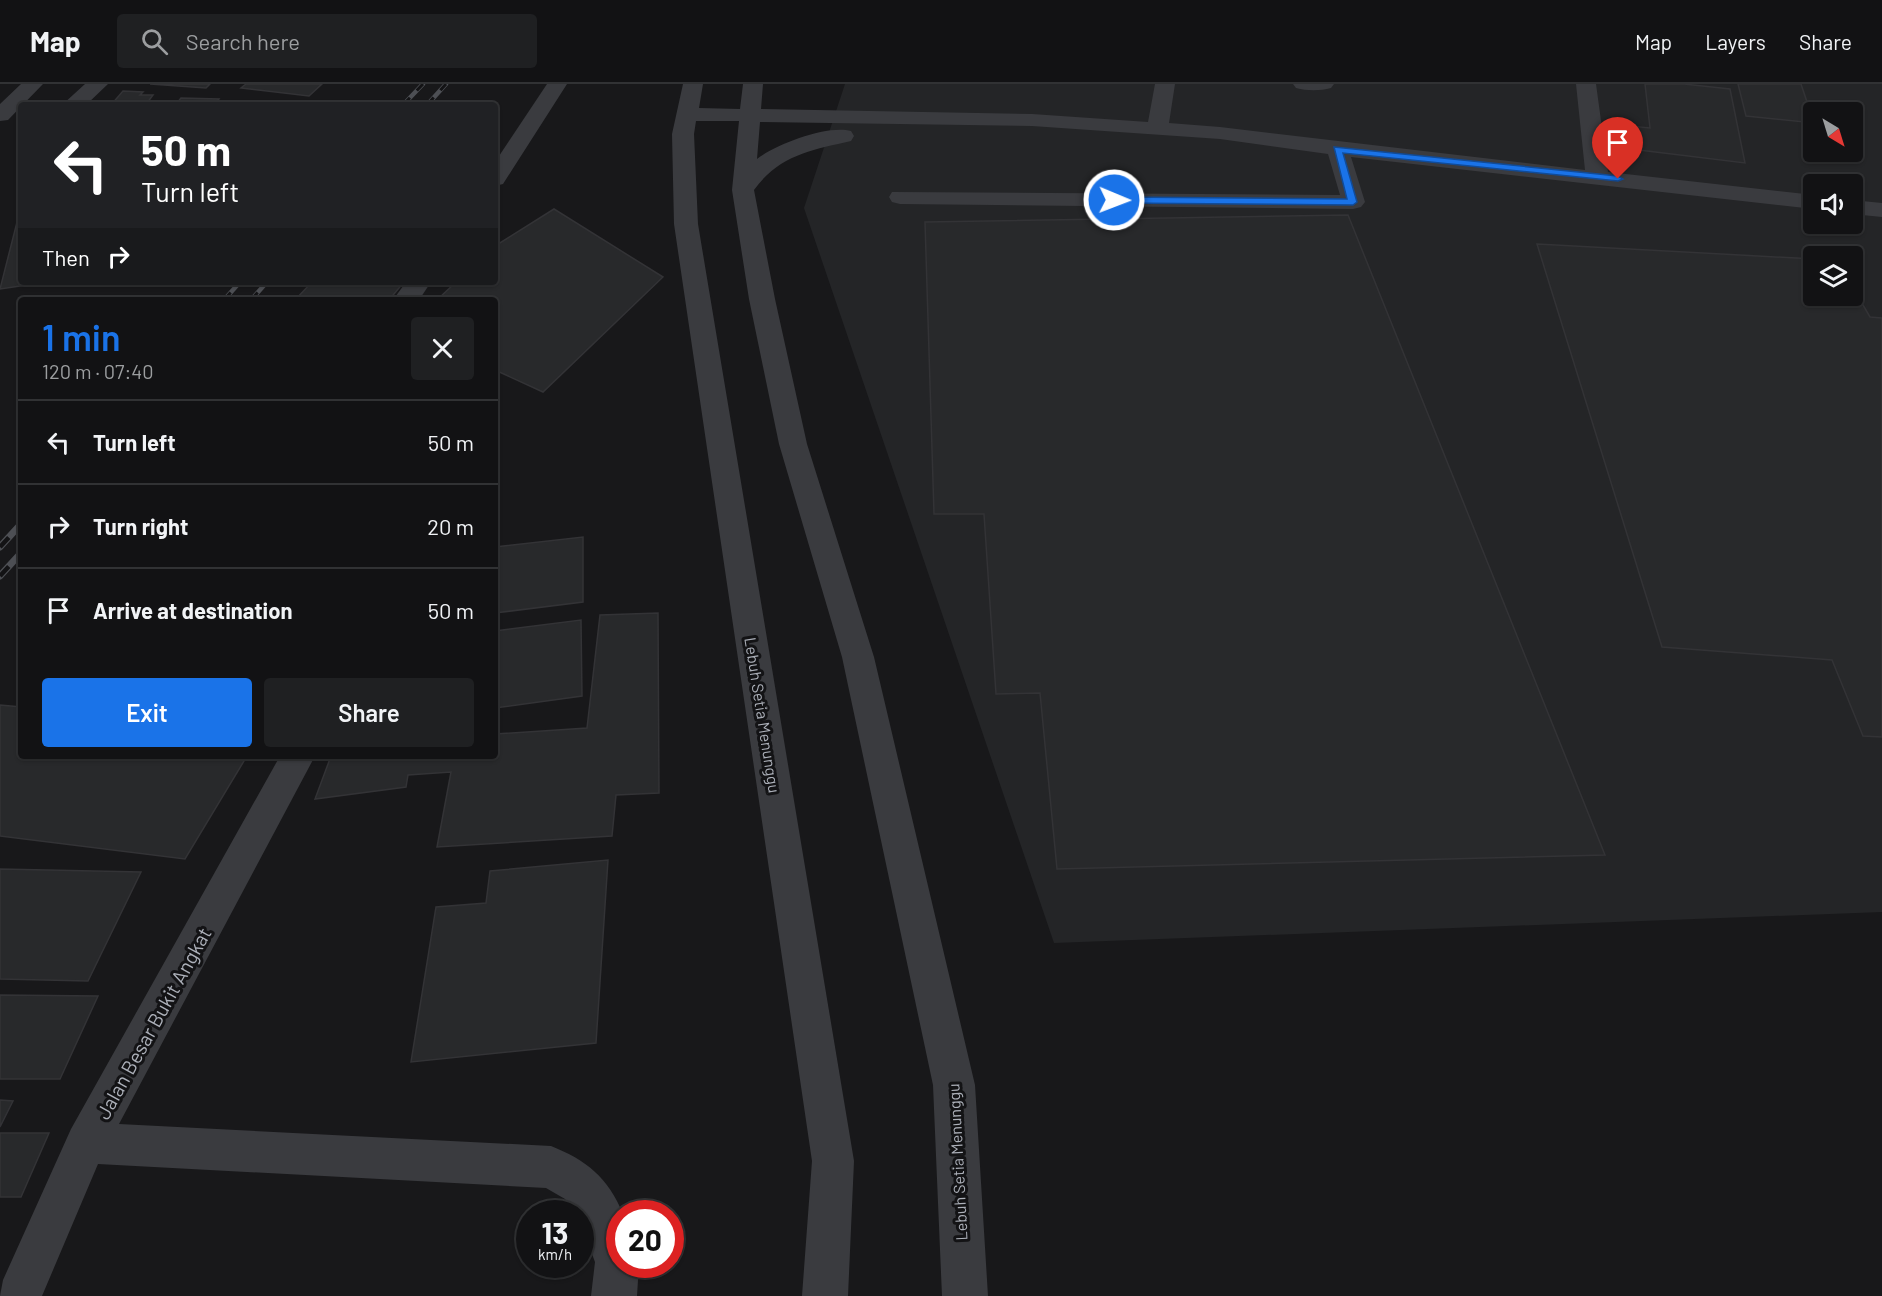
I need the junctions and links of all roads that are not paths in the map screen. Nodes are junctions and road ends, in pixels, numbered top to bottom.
1 (33, 84) edge
2 (98, 84) edge
3 (557, 84) edge
4 (693, 84) edge
5 (753, 84) edge
6 (1165, 84) edge
7 (1303, 84) edge
8 (1324, 84) edge
9 (1586, 84) edge
10 (77, 102) edge
11 (0, 115) edge
12 (685, 124) junction
13 (750, 125) junction
14 (1157, 130) junction
15 (843, 136) junction
16 (1338, 149) junction
17 (498, 174) edge
18 (1597, 176) junction
19 (743, 190) junction
20 (900, 197) dead end
21 (1803, 201) edge
22 (1863, 208) edge
23 (1882, 210) edge
24 (296, 759) edge
25 (86, 1143) junction
26 (19, 1296) edge
27 (614, 1296) edge
28 (825, 1296) edge
29 (965, 1296) edge

1 - 11 street
2 - 10 street
3 - 17 street
4 - 12 street, Lebuh Setia Menunggu
5 - 13 street
6 - 14 street
7 - 8 street
9 - 18 street
12 - 13 street
12 - 28 street, Lebuh Setia Menunggu
13 - 14 street
13 - 15 street
13 - 19 street, Lebuh Setia Menunggu
14 - 15 street
14 - 16 street
15 - 19 street
16 - 18 street
16 - 20 street
18 - 21 street
19 - 29 street, Lebuh Setia Menunggu
22 - 23 street
24 - 25 street, Jalan Besar Bukit Angkat
25 - 26 street, Jalan Besar Bukit Angkat
25 - 27 street

